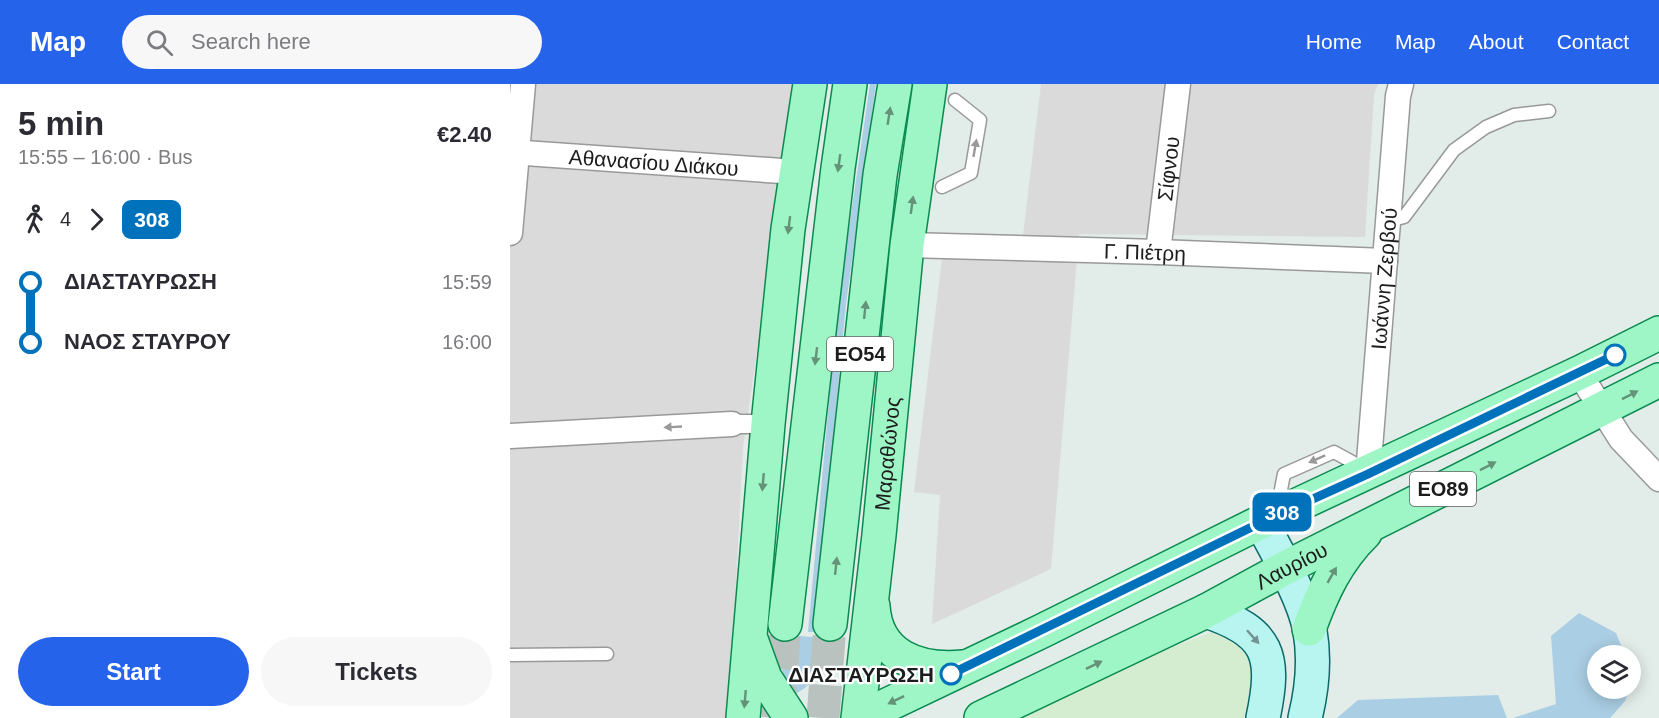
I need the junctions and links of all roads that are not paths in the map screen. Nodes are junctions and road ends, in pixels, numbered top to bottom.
1 (523, 84) edge
2 (810, 84) edge
3 (850, 84) edge
4 (895, 84) edge
5 (1178, 84) edge
6 (1401, 84) edge
7 (943, 92) edge
8 (1549, 111) dead end
9 (514, 153) edge
10 (796, 172) junction
11 (942, 187) dead end
12 (1388, 221) junction
13 (510, 233) edge
14 (906, 245) junction
15 (1158, 252) junction
16 (1385, 261) junction
17 (1659, 333) edge
18 (1579, 374) junction
19 (1659, 380) edge
20 (1601, 409) junction
21 (732, 424) joint
22 (768, 424) junction
23 (510, 436) edge
24 (1368, 472) junction
25 (1659, 479) edge
26 (1269, 518) junction
27 (1377, 522) junction
28 (1285, 568) junction
29 (872, 588) junction
30 (1206, 611) junction
31 (785, 624) tunnel mouth
32 (830, 624) tunnel mouth
33 (1310, 629) junction
34 (750, 638) junction
35 (607, 654) dead end
36 (510, 655) edge
37 (968, 666) junction
38 (743, 718) edge
39 (791, 718) edge
40 (859, 718) edge
41 (981, 718) edge
42 (1263, 718) edge
43 (1305, 718) edge

1 - 9 street
2 - 10 main road
3 -> 31 main road, ΕΟ54
32 -> 4 main road, Μαραθώνος / ΕΟ54
5 - 15 street, Σίφνου
6 - 12 street, Ιωάννη Ζερβού
11 -> 7 lane
14 -> 7 main road, Μαραθώνος / ΕΟ54
8 - 12 lane
9 - 10 street, Αθανασίου Διάκου
9 - 13 street
10 -> 22 main road
12 - 16 street, Ιωάννη Ζερβού
14 - 15 street, Γ. Πιέτρη
14 - 29 main road, Μαραθώνος / ΕΟ54
15 - 16 street, Γ. Πιέτρη
16 - 24 street, Ιωάννη Ζερβού
17 - 18 main road, ΕΟ89
18 - 20 street
18 - 24 main road, ΕΟ89
20 -> 19 main road, Λαυρίου / ΕΟ89
20 - 25 street
27 -> 20 main road, Λαυρίου / ΕΟ89
21 - 22 street
21 -> 23 street
22 -> 34 main road
24 -> 26 main road, ΕΟ89
26 - 28 main road
26 - 37 main road, ΕΟ89
27 - 28 main road, Λαυρίου / ΕΟ89
33 -> 27 main road
28 - 30 main road, Λαυρίου / ΕΟ89
28 - 33 main road
29 - 37 main road
29 - 40 main road, Μαραθώνος / ΕΟ54
41 -> 30 main road, Λαυρίου / ΕΟ89
30 -> 42 main road
33 - 43 main road
34 -> 38 main road
34 - 39 main road
35 - 36 lane
37 -> 40 main road, ΕΟ89

